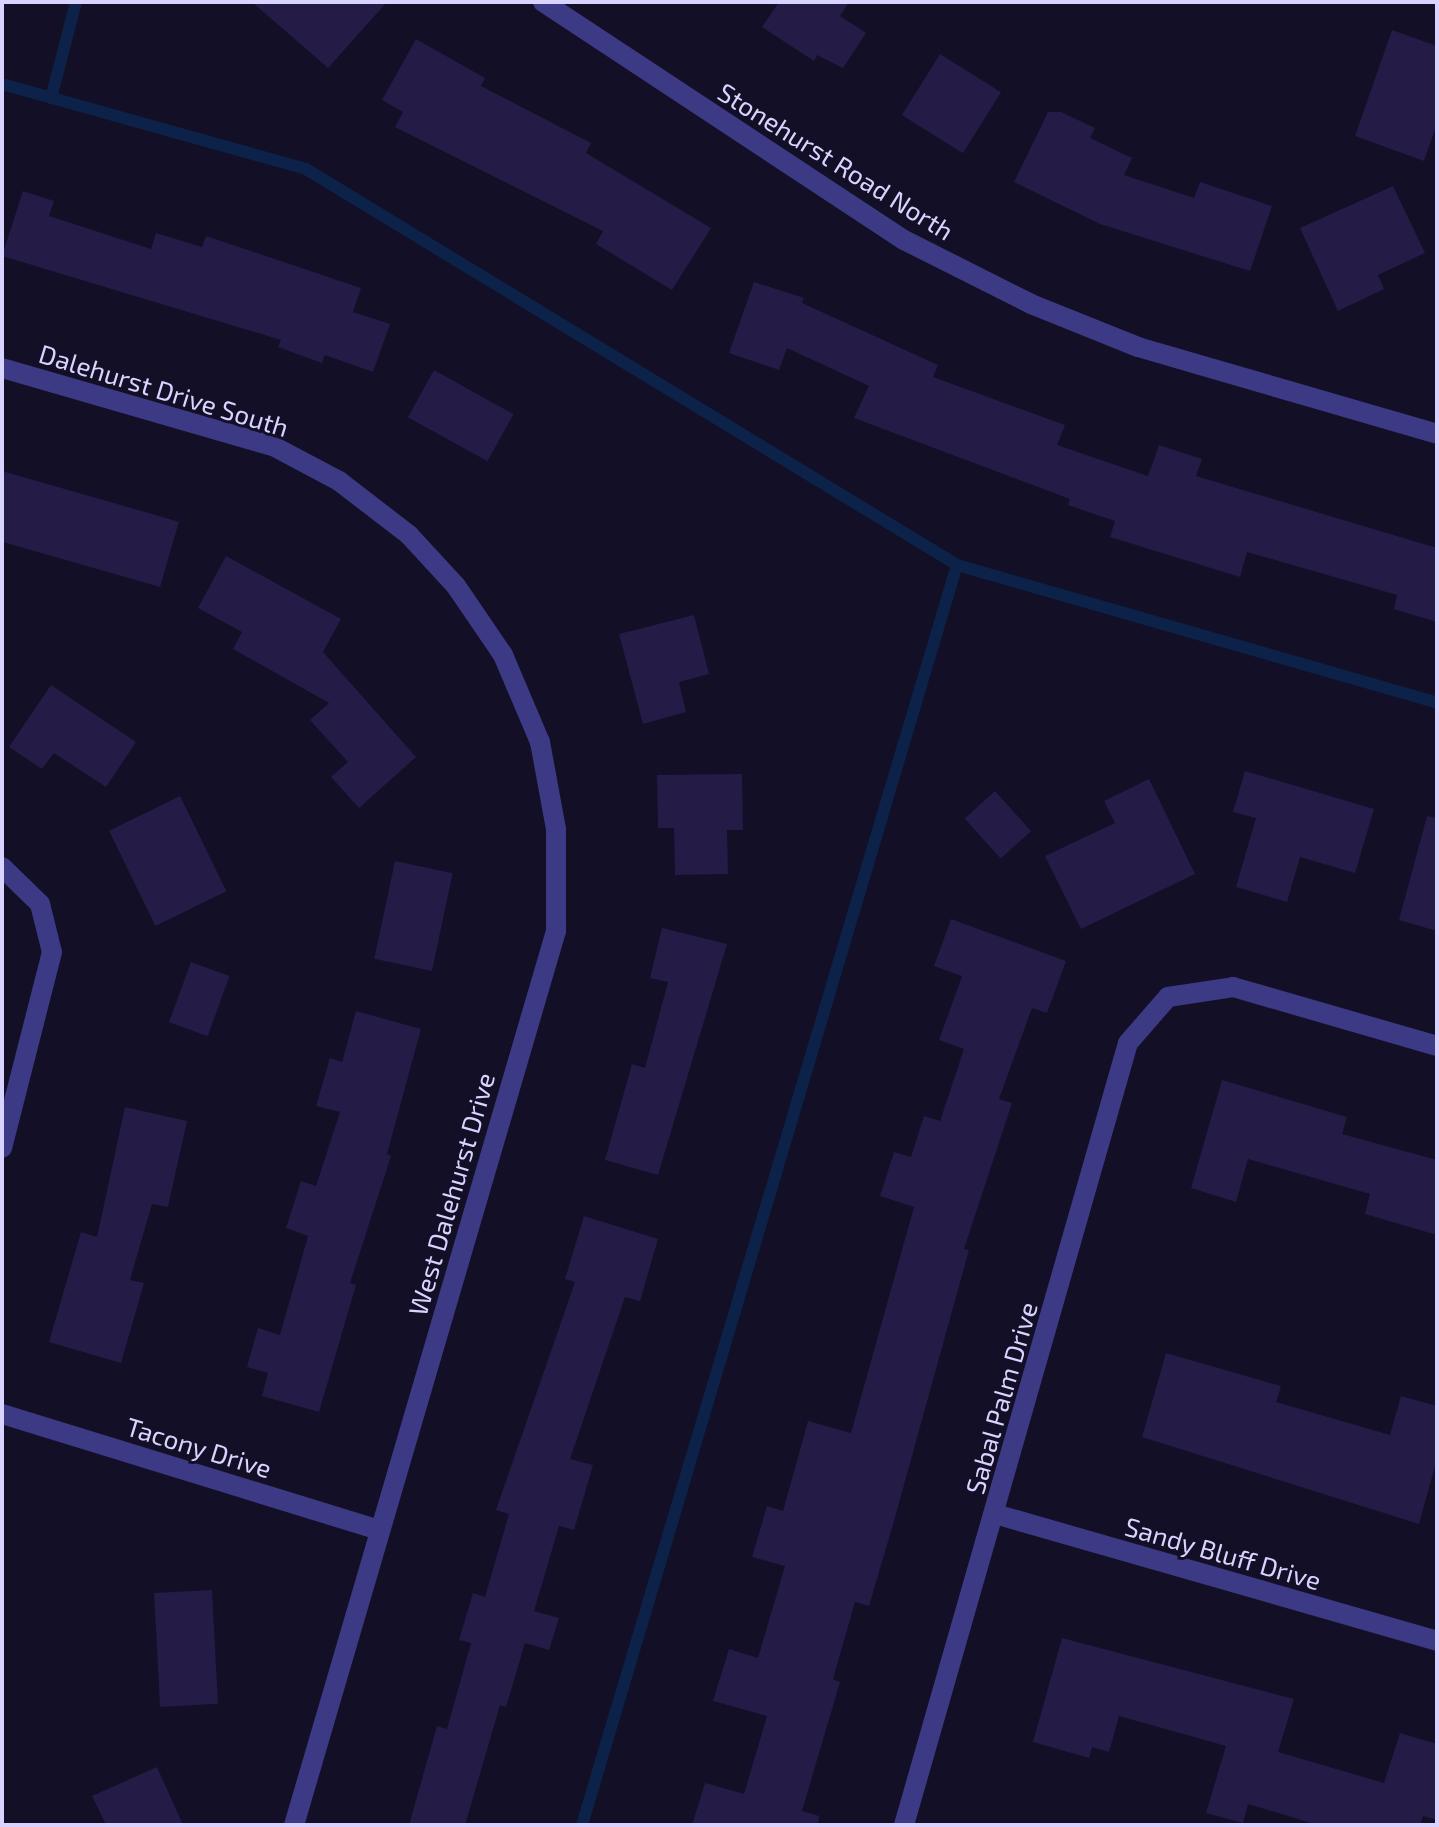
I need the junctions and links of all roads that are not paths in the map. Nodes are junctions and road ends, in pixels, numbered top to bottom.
1 (543, 2) edge
2 (2, 368) edge
3 (1437, 434) edge
4 (456, 586) joint
5 (2, 867) edge
6 (1437, 1046) edge
7 (2, 1148) edge
8 (2, 1414) edge
9 (995, 1514) junction
10 (380, 1530) junction
11 (1437, 1641) edge
12 (294, 1825) edge
13 (904, 1825) edge

1 - 3 street, Stonehurst Road North
2 - 4 street, Dalehurst Drive South
4 - 10 street, West Dalehurst Drive
5 - 7 street
6 - 9 street, Sabal Palm Drive
8 - 10 street, Tacony Drive
9 - 11 street, Sandy Bluff Drive
9 - 13 street, Sabal Palm Drive
10 - 12 street, West Dalehurst Drive

